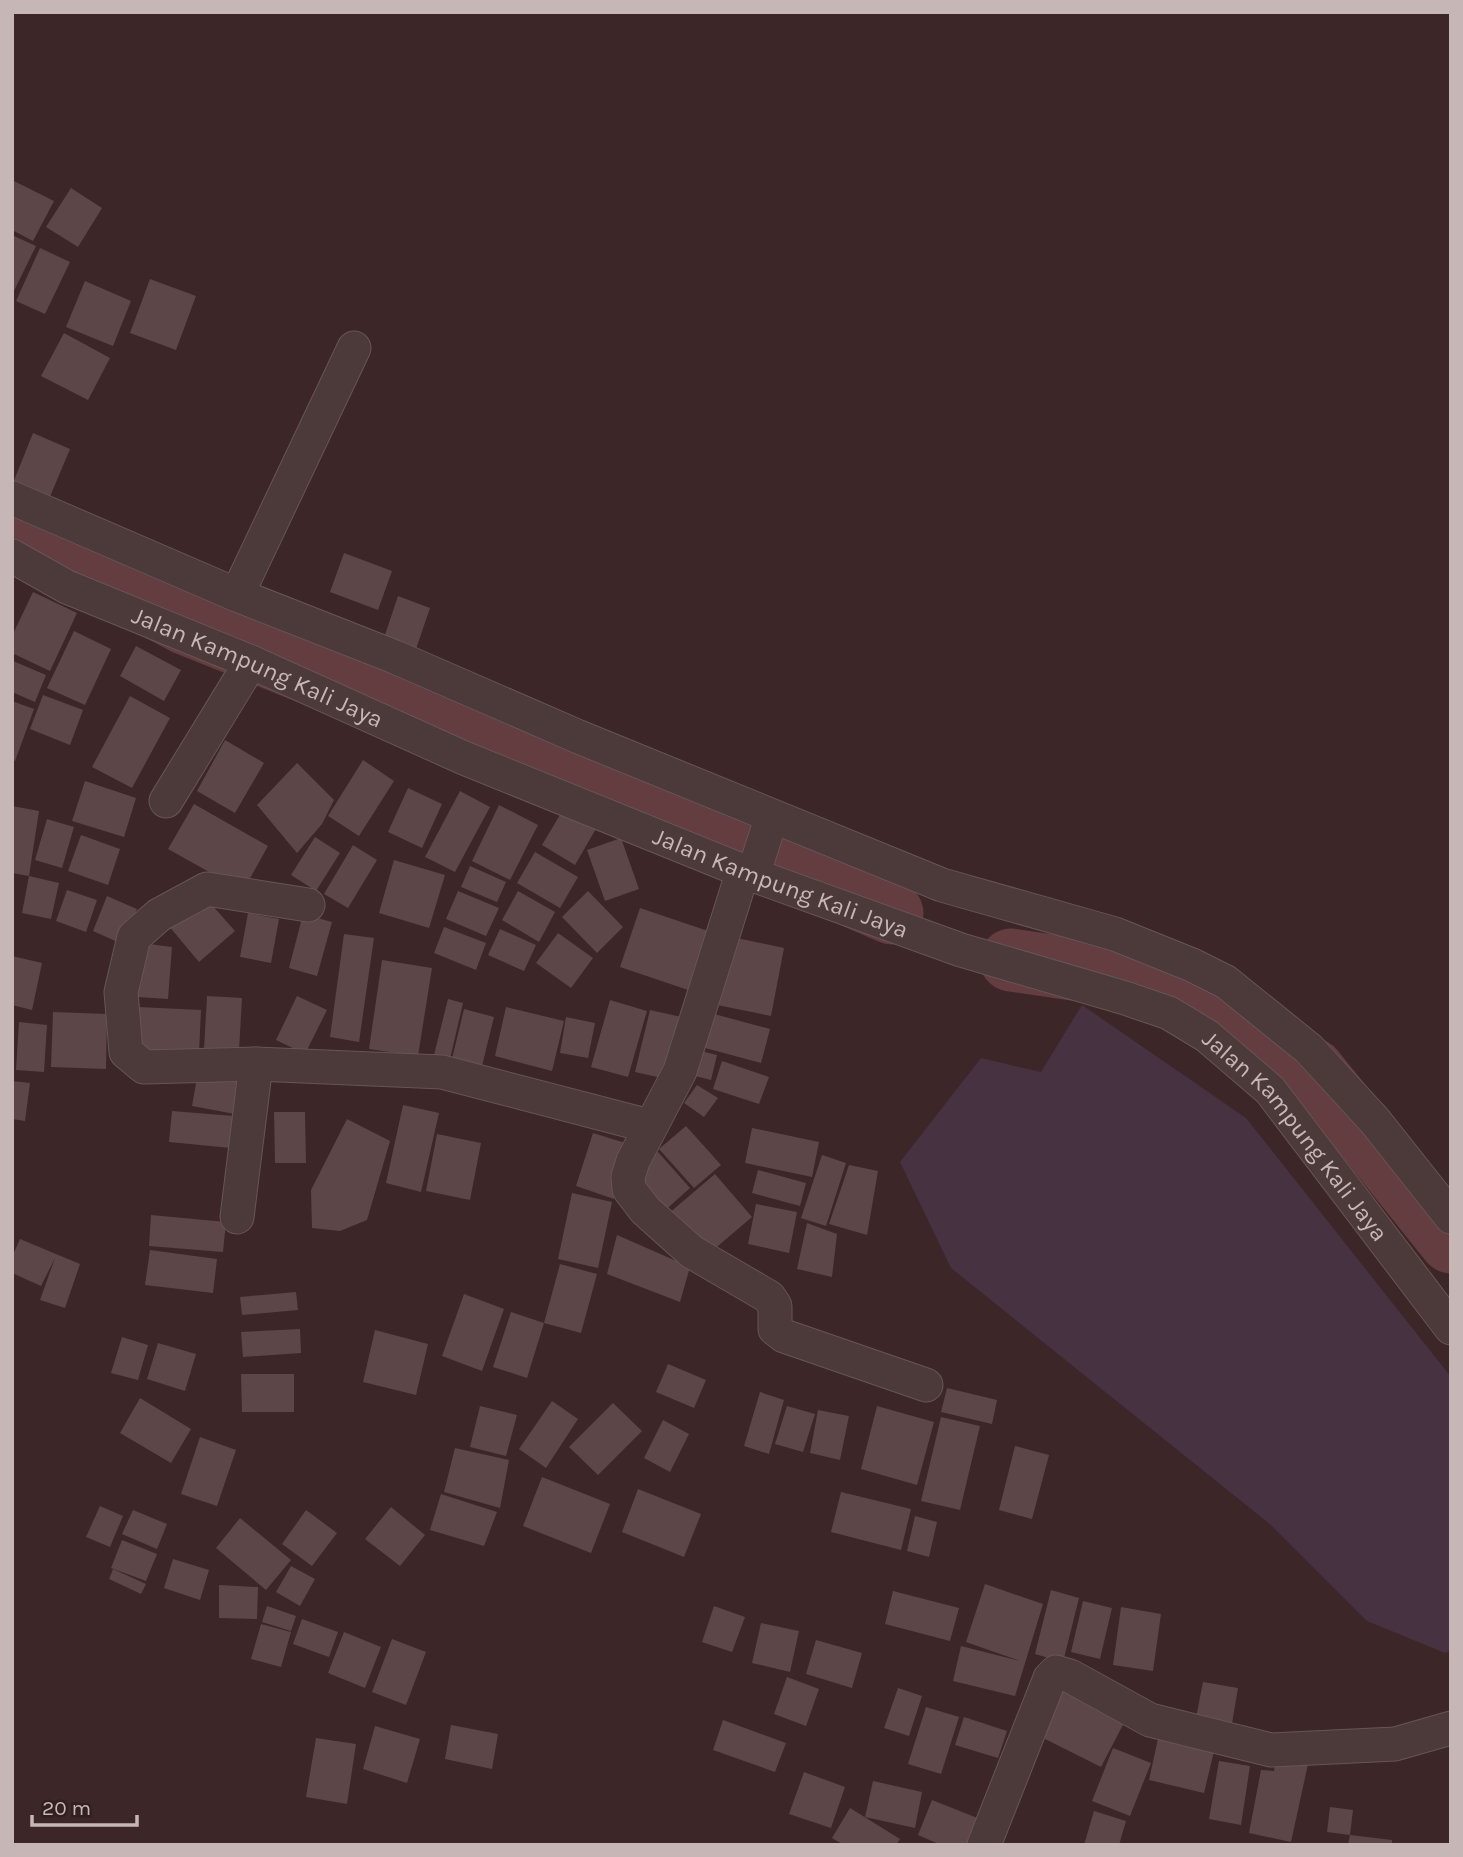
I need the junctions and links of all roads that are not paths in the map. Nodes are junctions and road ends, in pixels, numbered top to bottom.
1 (354, 348) dead end
2 (12, 498) edge
3 (12, 556) edge
4 (237, 595) junction
5 (251, 663) junction
6 (166, 801) dead end
7 (772, 818) junction
8 (751, 869) junction
9 (308, 905) dead end
10 (256, 1064) junction
11 (649, 1126) junction
12 (237, 1217) dead end
13 (1451, 1217) edge
14 (1451, 1328) edge
15 (926, 1385) dead end
16 (1451, 1728) edge
17 (984, 1845) edge

1 - 4 street
2 - 4 street
3 - 5 street, Jalan Kampung Kali Jaya
4 - 7 street
5 - 6 street
5 - 8 street, Jalan Kampung Kali Jaya
7 - 8 street
7 - 13 street
8 - 11 street
8 - 14 street, Jalan Kampung Kali Jaya
9 - 10 street
10 - 11 street
10 - 12 street
11 - 15 street
16 - 17 street

